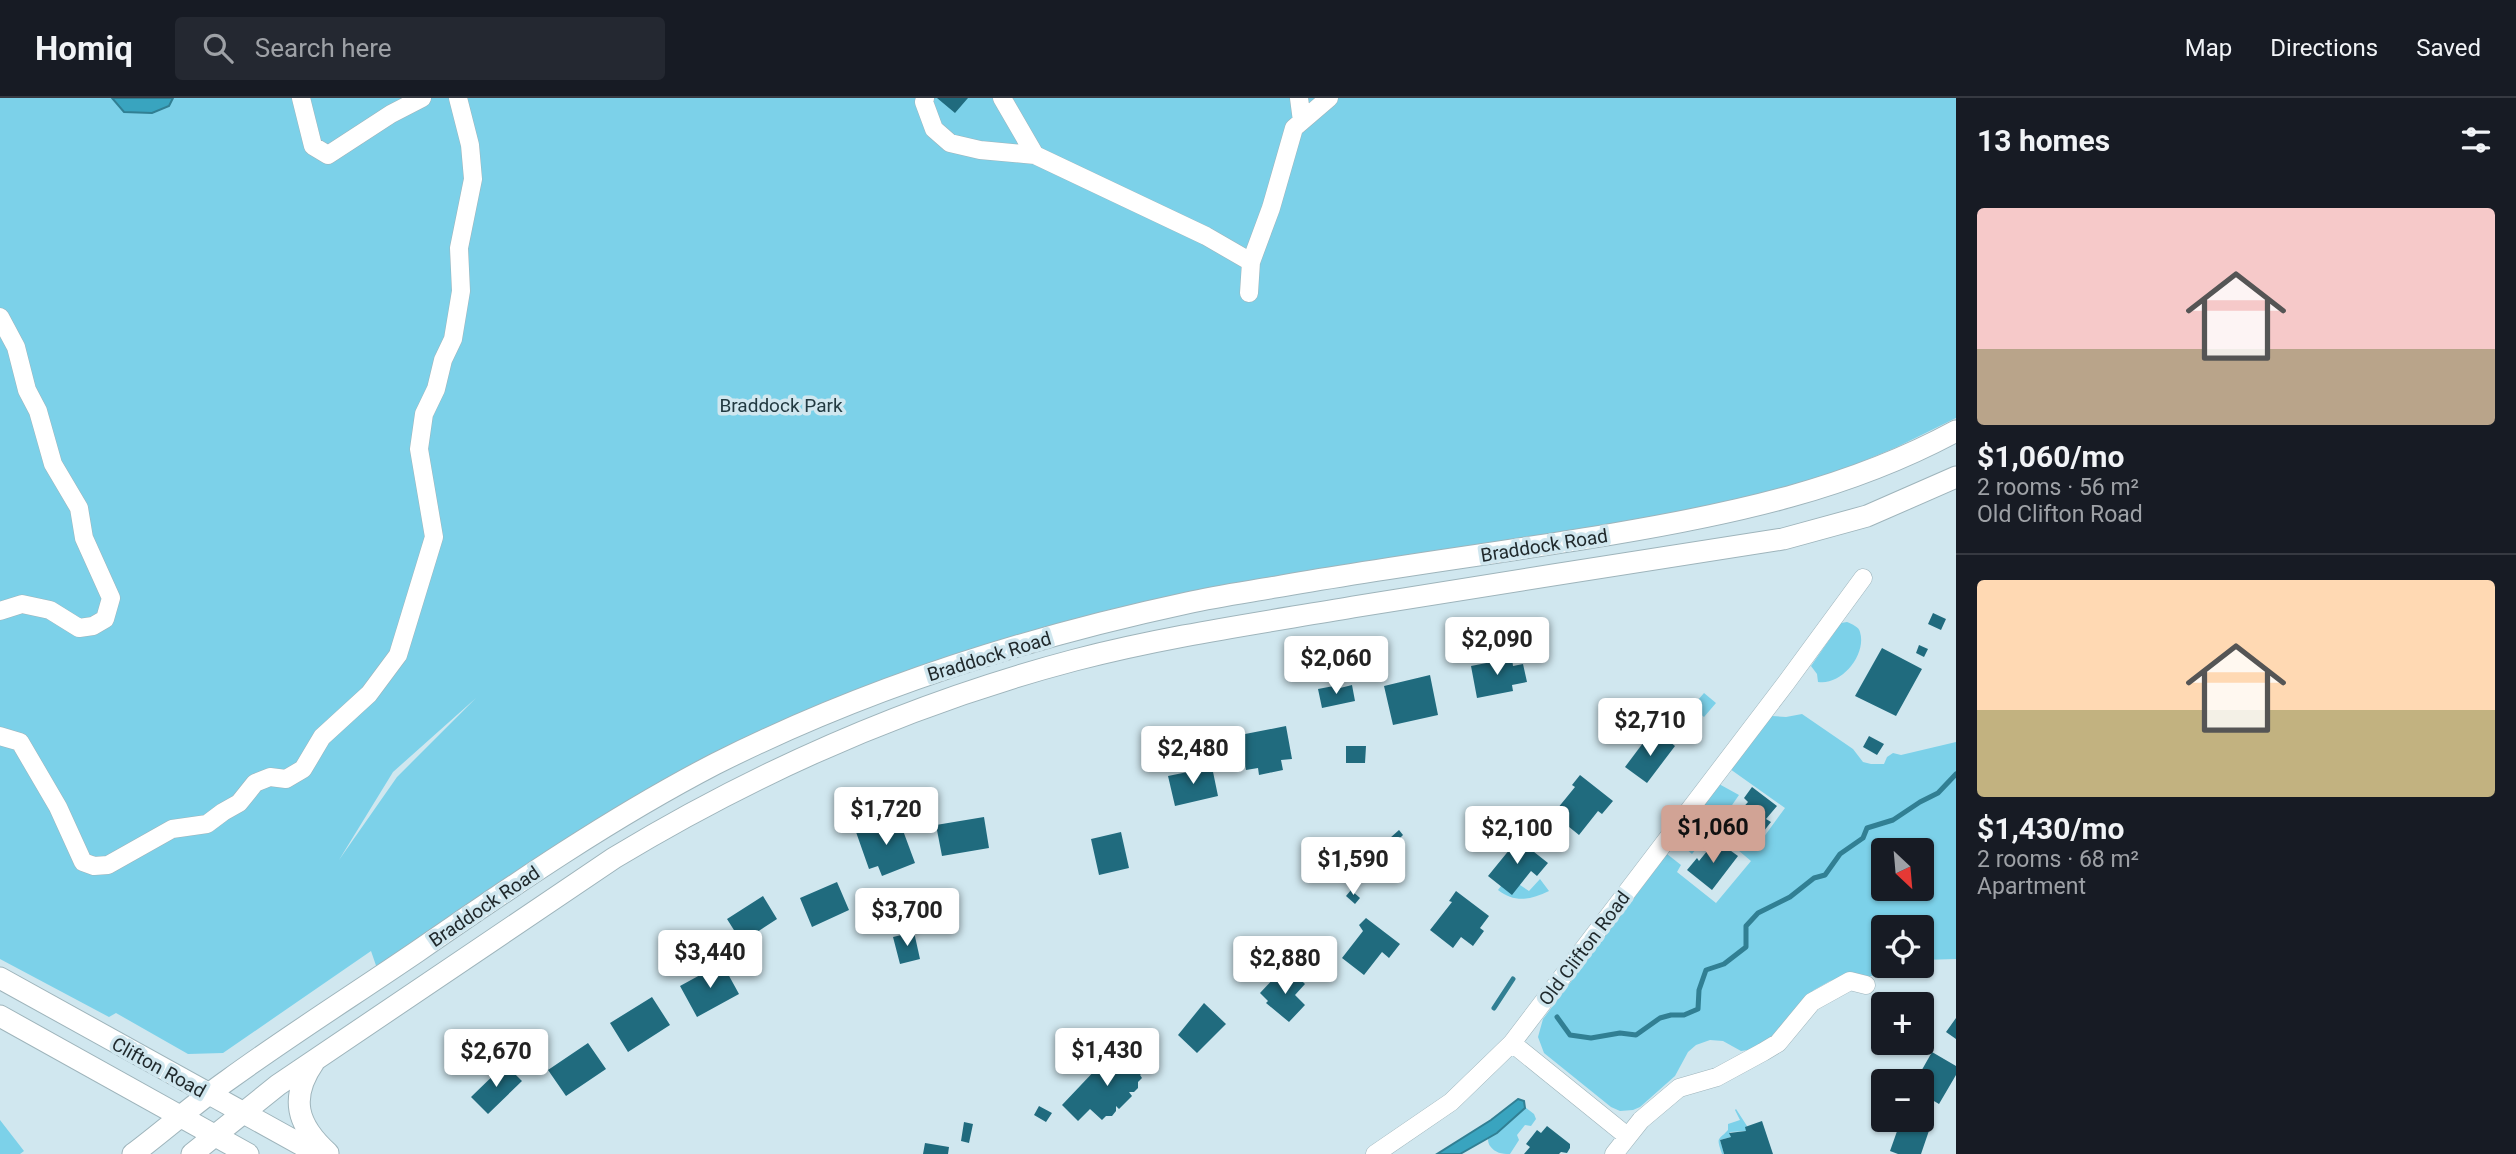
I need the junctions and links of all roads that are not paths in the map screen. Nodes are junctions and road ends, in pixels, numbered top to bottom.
1 (301, 98) edge
2 (422, 98) edge
3 (458, 98) edge
4 (925, 98) edge
5 (1002, 98) edge
6 (1299, 98) edge
7 (1329, 98) edge
8 (1302, 121) junction
9 (1035, 155) junction
10 (1251, 262) junction
11 (1248, 293) dead end
12 (0, 317) edge
13 (1956, 431) edge
14 (1956, 477) edge
15 (1863, 578) dead end
16 (0, 611) edge
17 (0, 736) edge
18 (0, 978) edge
19 (1866, 985) dead end
20 (0, 1016) edge
21 (1512, 1043) junction
22 (315, 1060) junction
23 (208, 1095) junction
24 (243, 1113) junction
25 (181, 1118) junction
26 (215, 1136) junction
27 (1627, 1136) junction
28 (133, 1154) edge
29 (192, 1154) edge
30 (248, 1154) edge
31 (318, 1154) edge
32 (330, 1154) edge
33 (1375, 1154) edge
34 (1614, 1154) edge

1 - 2 street
3 - 17 street
4 - 9 street
5 - 9 street
6 - 8 street
7 - 8 street
8 - 10 street
9 - 10 street
10 - 11 street
12 - 16 street
13 - 23 main road, Braddock Road
14 - 22 main road, Braddock Road
15 - 21 street, Old Clifton Road
18 - 23 main road, Clifton Road
19 - 27 street
20 - 25 main road, Clifton Road
21 - 27 street
21 - 33 street, Old Clifton Road
22 - 24 main road, Braddock Road
22 - 32 main road
23 - 24 main road, Clifton Road
23 - 25 main road, Braddock Road
24 - 26 main road, Braddock Road
24 - 31 main road, Clifton Road
25 - 26 main road, Clifton Road
25 - 28 main road, Braddock Road
26 - 29 main road, Braddock Road
26 - 30 main road, Clifton Road
27 - 34 street

